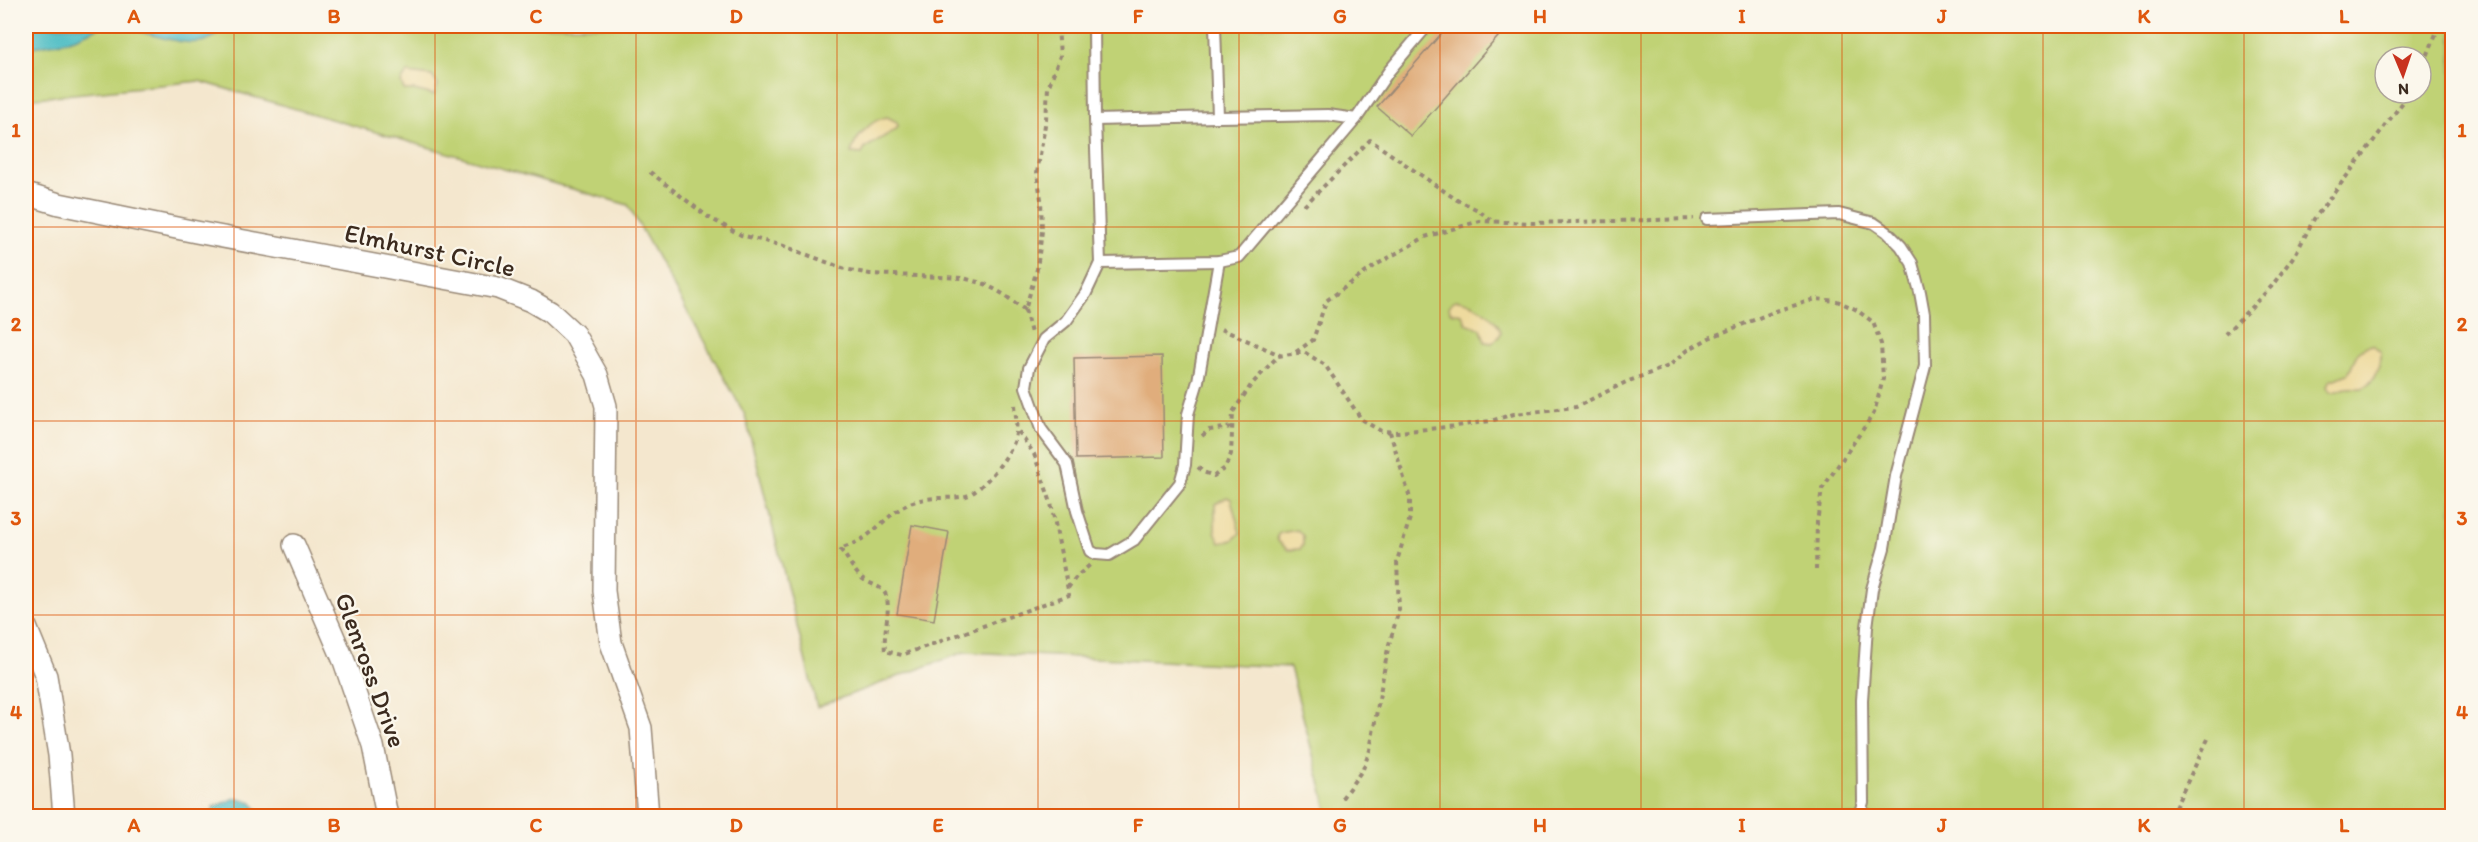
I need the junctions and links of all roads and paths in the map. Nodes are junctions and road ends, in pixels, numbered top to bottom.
1 (1058, 26) edge
2 (1095, 26) edge
3 (1215, 26) edge
4 (1427, 26) edge
5 (2439, 26) edge
6 (2432, 45) edge
7 (2401, 105) edge
8 (1218, 117) junction
9 (1356, 119) junction
10 (1095, 120) junction
11 (650, 172) dead end
12 (26, 194) edge
13 (1299, 210) dead end
14 (1707, 219) joint
15 (1494, 222) junction
16 (1219, 261) junction
17 (1100, 263) junction
18 (1025, 310) junction
19 (1208, 321) junction
20 (2225, 334) dead end
21 (1031, 338) dead end
22 (1278, 356) junction
23 (1015, 402) dead end
24 (1232, 427) junction
25 (1017, 429) junction
26 (1390, 432) junction
27 (1198, 438) dead end
28 (1195, 459) dead end
29 (294, 546) dead end
30 (1101, 554) junction
31 (1816, 570) dead end
32 (1068, 588) junction
33 (26, 627) edge
34 (2208, 739) dead end
35 (1342, 798) dead end
36 (64, 816) edge
37 (387, 816) edge
38 (648, 816) edge
39 (1858, 816) edge
40 (2171, 816) edge

1 - 18 path
2 - 10 lane
3 - 8 lane
4 - 9 lane
5 - 6 path
7 - 20 path
8 - 9 lane
8 - 10 lane
9 - 16 lane
10 - 17 lane
11 - 18 path
12 - 38 street, Elmhurst Circle
13 - 15 path
14 - 15 path
14 - 39 lane
15 - 22 path
16 - 17 lane
16 - 19 lane
17 - 30 lane
18 - 21 path
19 - 22 path
19 - 30 lane
22 - 24 path
22 - 26 path
23 - 25 path
24 - 27 path
24 - 28 path
25 - 32 path
25 - 32 path
26 - 31 path
26 - 35 path
29 - 37 street, Glenross Drive
30 - 32 path
33 - 36 street
34 - 40 path

